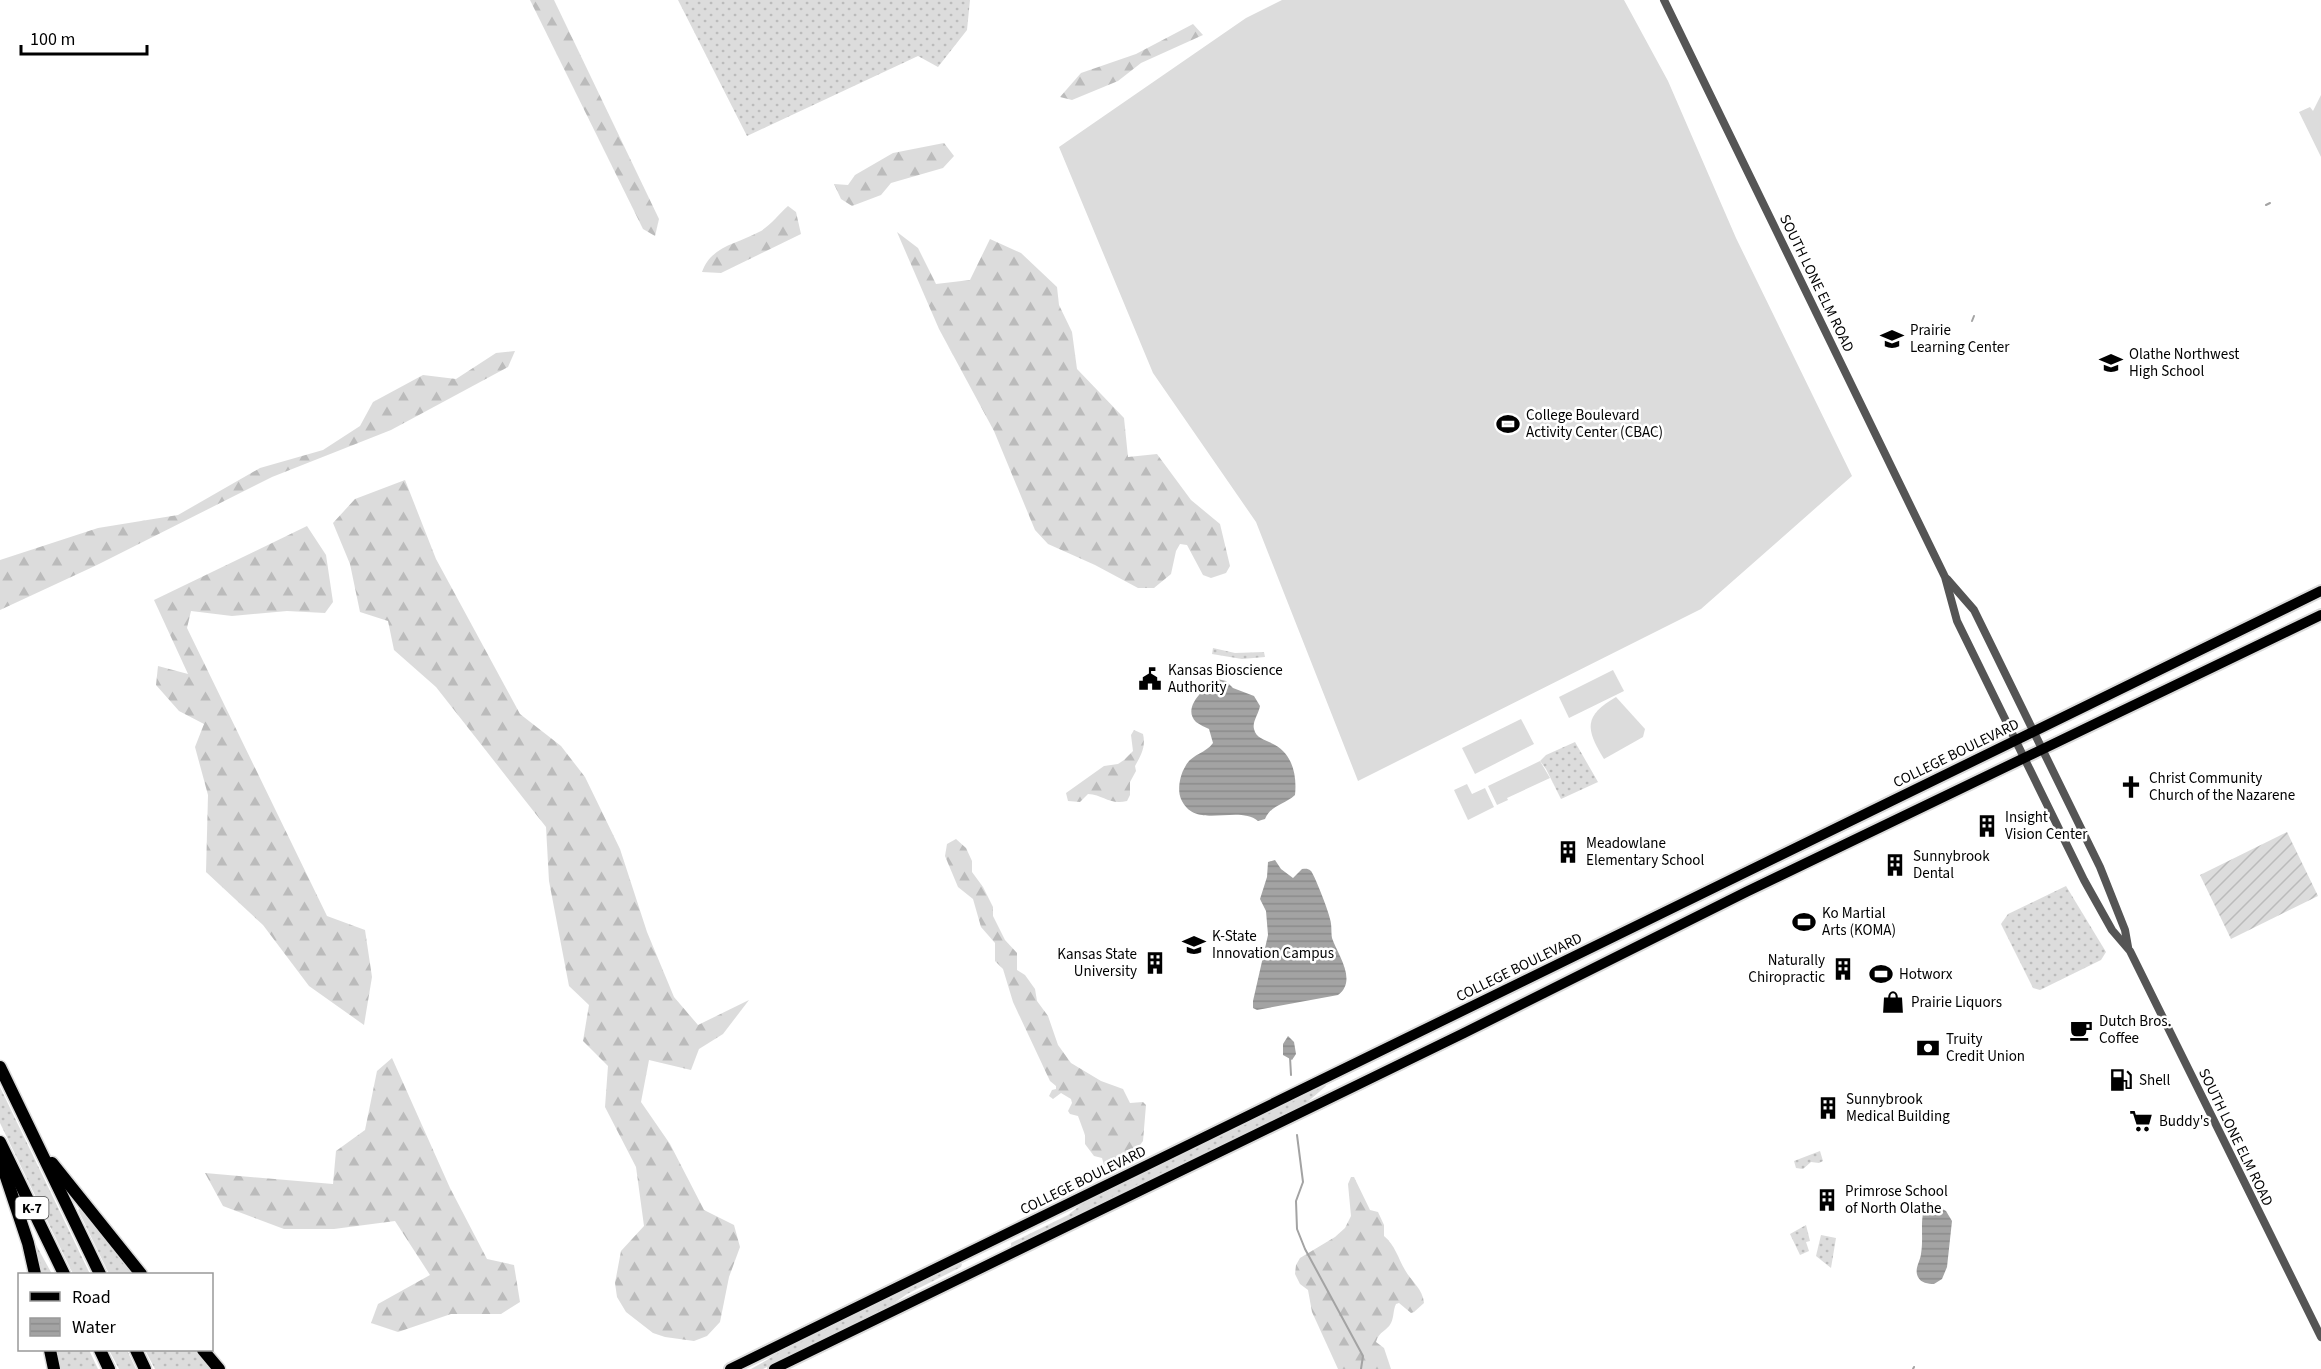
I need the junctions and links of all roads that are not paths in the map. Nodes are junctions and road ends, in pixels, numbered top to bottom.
1 (1664, 0) edge
2 (1946, 577) junction
3 (2321, 591) edge
4 (2321, 615) edge
5 (2034, 732) junction
6 (2016, 740) junction
7 (2042, 749) junction
8 (2024, 758) junction
9 (2128, 948) junction
10 (0, 1067) edge
11 (0, 1142) edge
12 (37, 1144) junction
13 (0, 1159) edge
14 (35, 1273) edge
15 (63, 1273) edge
16 (99, 1273) edge
17 (139, 1273) edge
18 (2321, 1337) edge
19 (50, 1351) edge
20 (100, 1351) edge
21 (136, 1351) edge
22 (204, 1351) edge
23 (54, 1369) edge
24 (109, 1369) edge
25 (145, 1369) edge
26 (219, 1369) edge
27 (730, 1369) edge
28 (774, 1369) edge

1 - 2 street, SOUTH LONE ELM ROAD
2 - 5 street, SOUTH LONE ELM ROAD
2 - 6 street, SOUTH LONE ELM ROAD
3 - 5 main road, COLLEGE BOULEVARD
4 - 7 main road
5 - 6 main road, COLLEGE BOULEVARD
5 - 7 street, SOUTH LONE ELM ROAD
6 - 8 street, SOUTH LONE ELM ROAD
6 - 27 main road, COLLEGE BOULEVARD
7 - 8 main road
7 - 9 street, SOUTH LONE ELM ROAD
8 - 9 street, SOUTH LONE ELM ROAD
8 - 28 main road
9 - 18 street, SOUTH LONE ELM ROAD
10 - 12 highway, K-7
11 - 15 highway, K-7
12 - 16 highway, K-7
12 - 17 highway
13 - 14 highway
19 - 23 highway
20 - 24 highway
21 - 25 highway
22 - 26 highway

